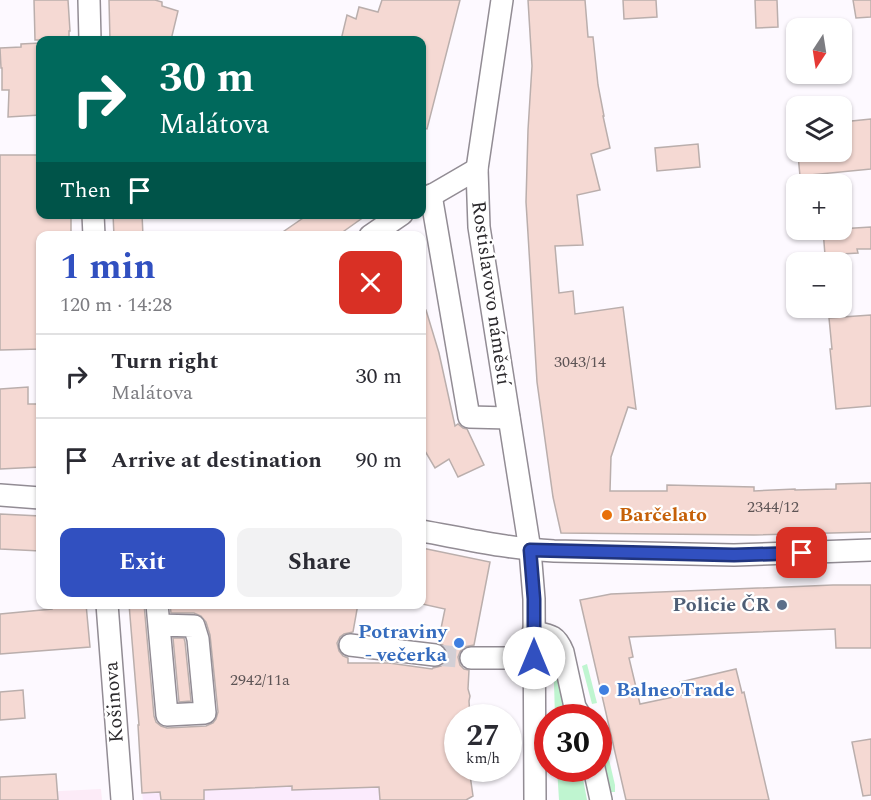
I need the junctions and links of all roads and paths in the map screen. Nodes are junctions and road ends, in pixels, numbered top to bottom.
1 (89, 0) edge
2 (502, 0) edge
3 (90, 36) edge
4 (477, 169) junction
5 (426, 198) edge
6 (395, 219) edge
7 (377, 231) edge
8 (509, 418) junction
9 (0, 495) edge
10 (36, 498) edge
11 (426, 532) edge
12 (530, 550) junction
13 (871, 550) edge
14 (107, 609) edge
15 (533, 632) junction
16 (350, 645) dead end
17 (435, 655) tunnel mouth
18 (471, 658) tunnel mouth
19 (534, 658) junction
20 (574, 704) edge
21 (597, 782) edge
22 (122, 800) edge
23 (535, 800) edge
24 (600, 800) edge

1 - 3 street
2 - 4 street, Rostislavovo náměstí
4 - 5 street
4 - 8 street, Rostislavovo náměstí
5 - 8 street
6 - 7 street
8 - 12 street, Rostislavovo náměstí
9 - 10 street
11 - 12 street
12 - 13 street
12 - 15 street, Rostislavovo náměstí
14 - 22 street, Košinova
15 - 19 street, Rostislavovo náměstí
15 - 20 street
16 - 17 street
18 - 19 street
19 - 23 street, Rostislavovo náměstí
21 - 24 street

